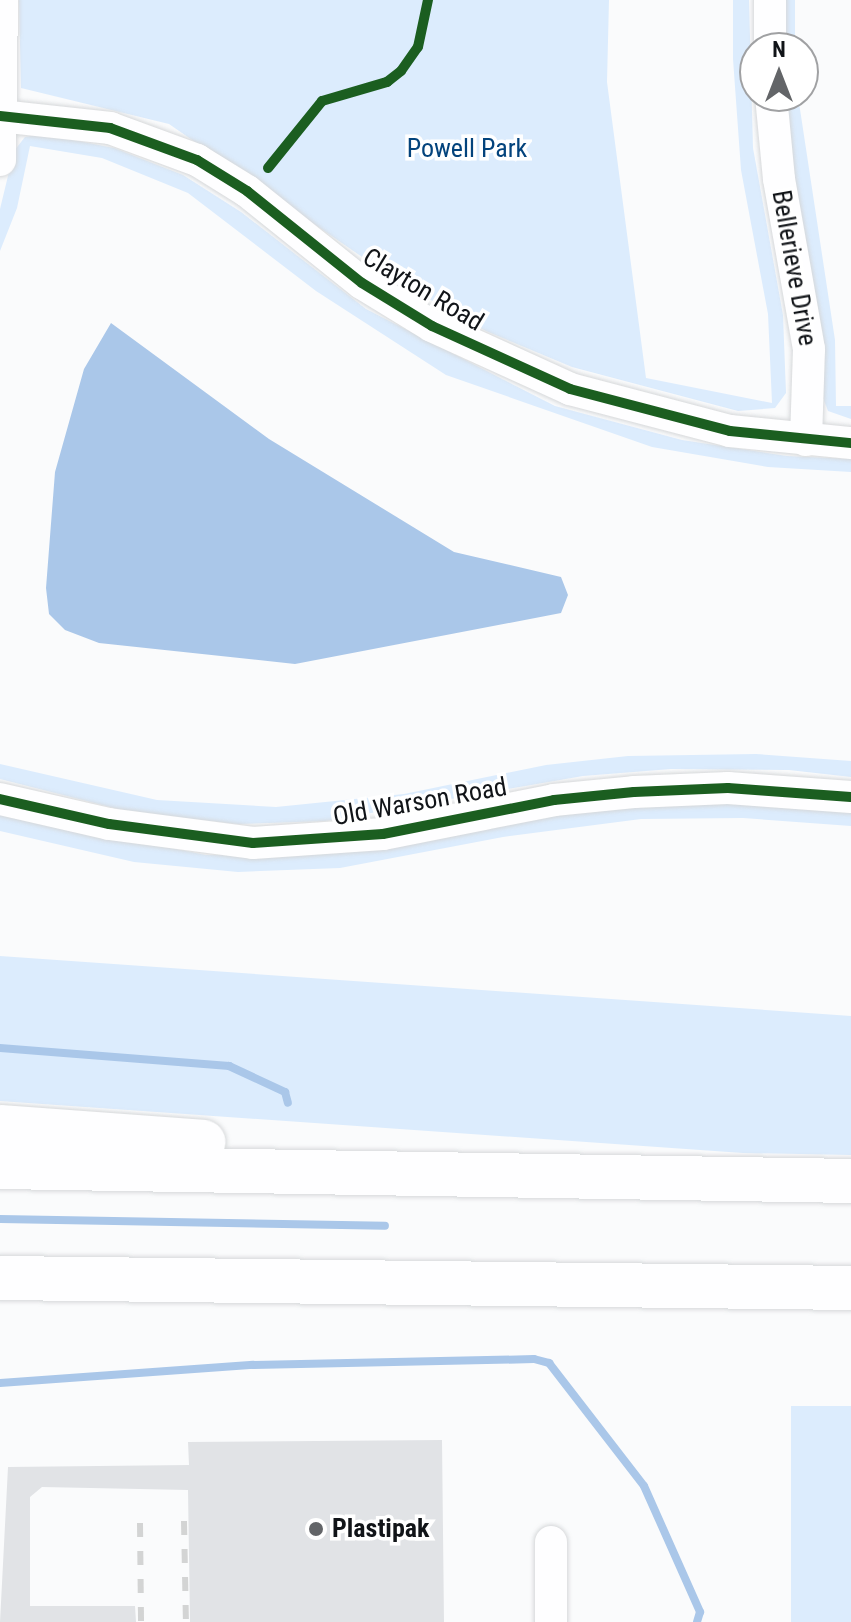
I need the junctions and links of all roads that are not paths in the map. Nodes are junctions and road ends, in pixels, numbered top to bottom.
1 (2, 0) edge
2 (770, 0) edge
3 (770, 32) edge
4 (773, 112) edge
5 (1, 116) edge
6 (0, 160) edge
7 (806, 440) junction
8 (851, 443) edge
9 (851, 797) edge
10 (0, 799) edge
11 (0, 1127) edge
12 (0, 1167) edge
13 (371, 1172) junction
14 (851, 1181) edge
15 (0, 1278) edge
16 (518, 1283) junction
17 (851, 1288) edge
18 (0, 1303) edge
19 (551, 1542) dead end
20 (551, 1622) edge

1 - 5 street
2 - 3 street
4 - 7 street, Bellerieve Drive
5 - 6 street
5 - 7 street, Clayton Road
7 - 8 street, Clayton Road
9 - 10 street, Old Warson Road
11 - 13 highway
12 - 13 highway
13 - 14 highway
15 - 16 highway
16 - 17 highway
16 - 18 highway
19 - 20 street

